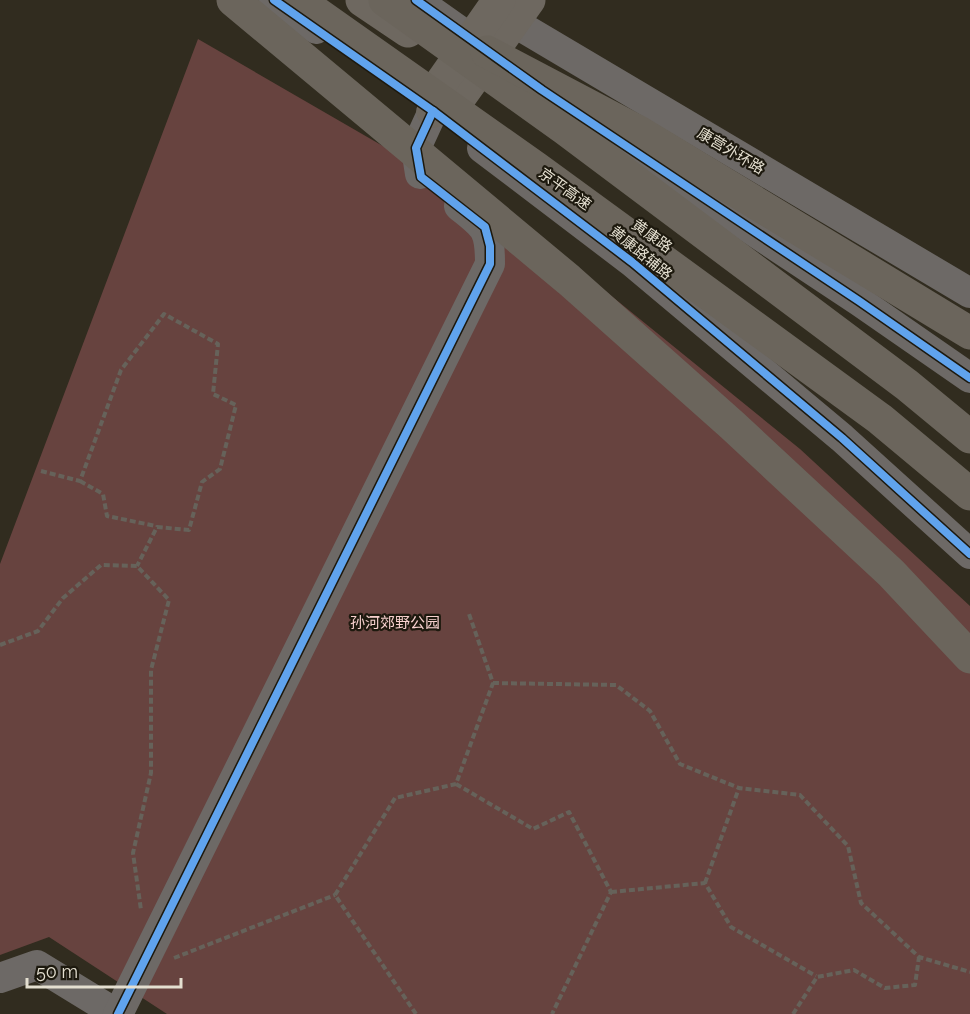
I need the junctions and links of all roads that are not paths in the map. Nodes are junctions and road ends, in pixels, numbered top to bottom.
1 (233, 0) edge
2 (274, 0) edge
3 (298, 0) edge
4 (324, 0) edge
5 (362, 0) edge
6 (386, 0) edge
7 (416, 0) edge
8 (509, 8) edge
9 (461, 75) junction
10 (659, 168) junction
11 (748, 278) junction
12 (970, 293) edge
13 (970, 333) edge
14 (970, 378) edge
15 (907, 385) junction
16 (880, 419) junction
17 (970, 428) edge
18 (970, 437) edge
19 (970, 454) edge
20 (970, 484) edge
21 (970, 494) edge
22 (970, 506) edge
23 (970, 554) edge
24 (970, 657) edge
25 (0, 978) edge
26 (118, 1014) edge

1 - 24 highway
2 - 9 street, 黄康路辅路
3 - 16 highway, 京平高速
4 - 9 main road, 黄康路
5 - 9 main road, 黄康路
6 - 13 highway
6 - 15 highway
7 - 9 street, 黄康路辅路
8 - 9 main road
8 - 12 street, 康营外环路
9 - 10 street, 黄康路辅路
9 - 11 main road, 黄康路
9 - 20 main road, 黄康路
9 - 23 street, 黄康路辅路
9 - 26 street
10 - 11 street
10 - 14 street, 黄康路辅路
11 - 19 main road, 黄康路
15 - 17 highway
15 - 18 highway
16 - 21 highway, 京平高速
16 - 22 highway
25 - 26 street

